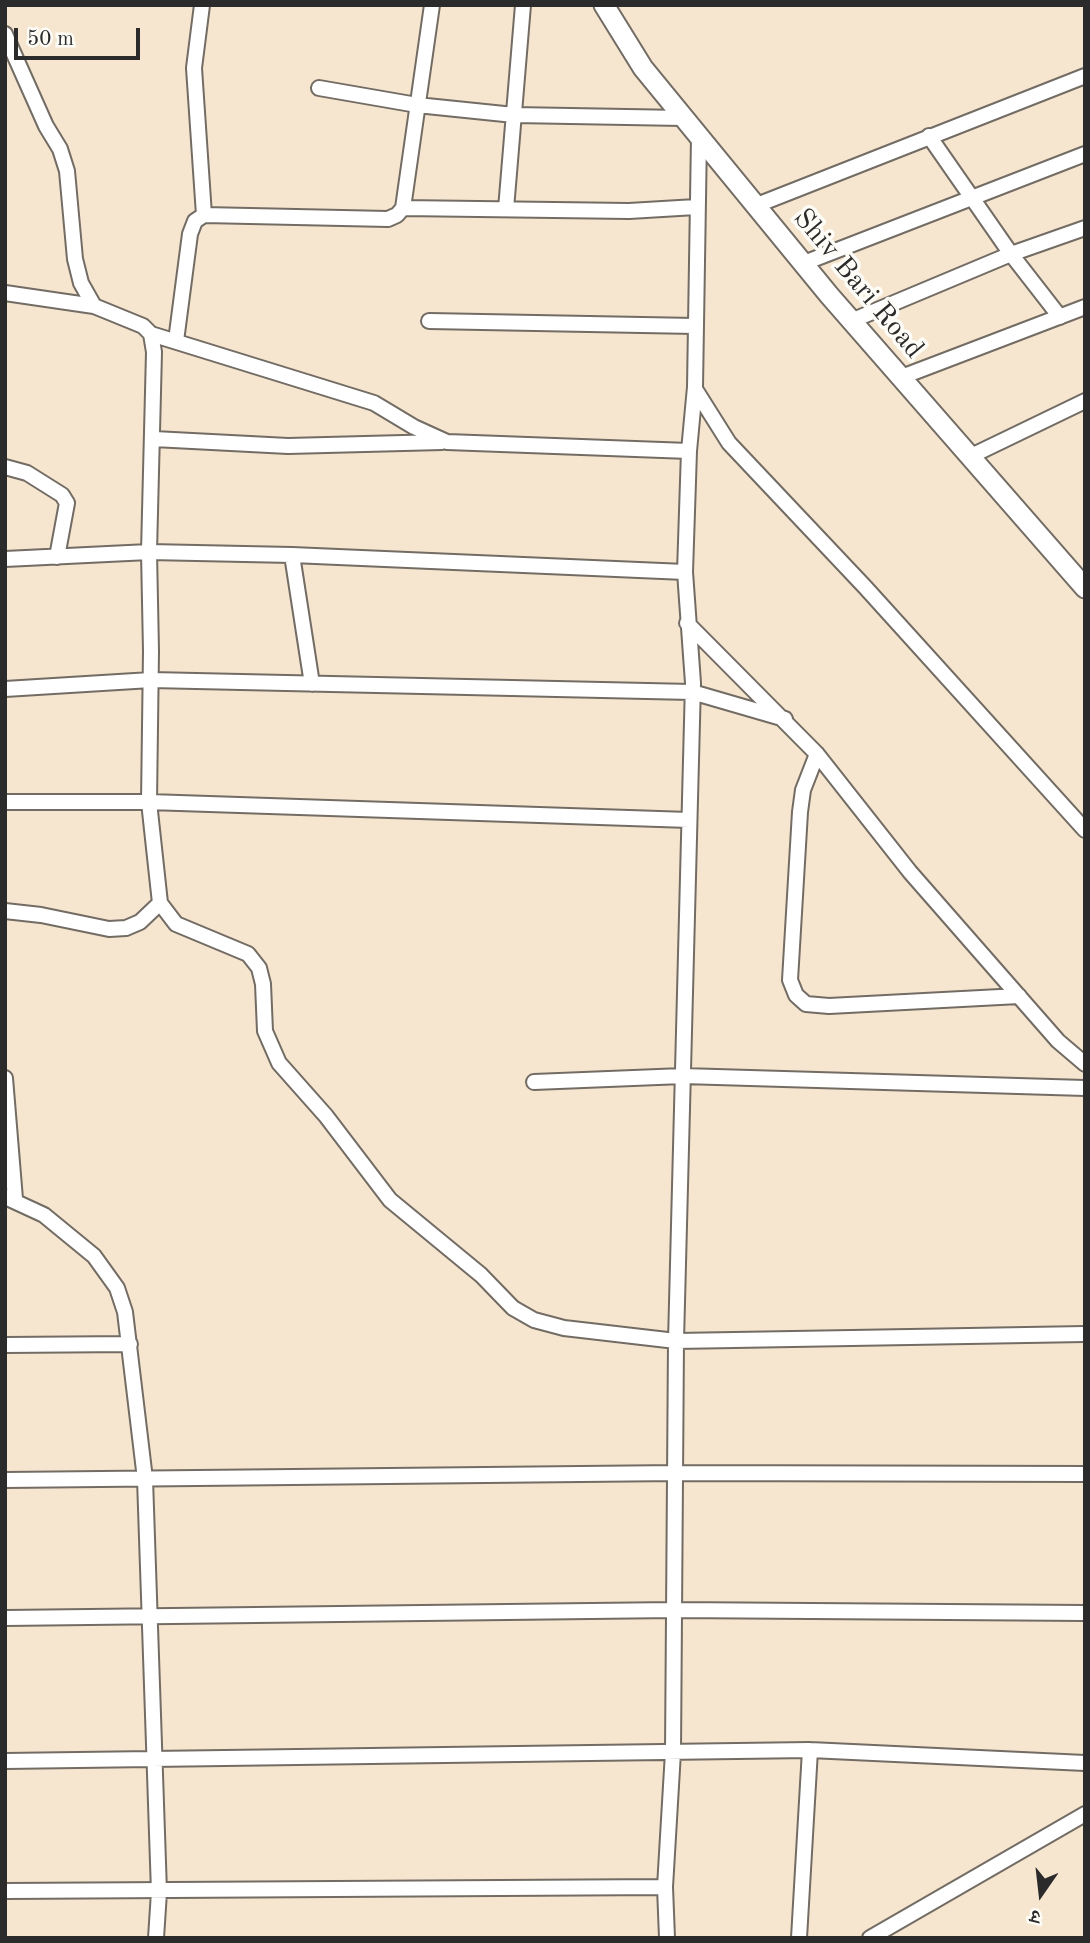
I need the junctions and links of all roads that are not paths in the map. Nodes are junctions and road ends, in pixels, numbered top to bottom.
1 (202, 5) edge
2 (432, 5) edge
3 (523, 5) edge
4 (604, 5) edge
5 (5, 34) edge
6 (1085, 76) edge
7 (319, 88) dead end
8 (417, 105) junction
9 (514, 115) junction
10 (683, 117) junction
11 (929, 136) junction
12 (699, 137) junction
13 (1085, 154) edge
14 (970, 196) junction
15 (757, 205) junction
16 (696, 207) junction
17 (403, 208) junction
18 (506, 209) junction
19 (204, 215) junction
20 (1085, 228) edge
21 (1011, 254) junction
22 (804, 263) junction
23 (5, 293) edge
24 (94, 306) junction
25 (1085, 307) edge
26 (1060, 317) junction
27 (429, 321) dead end
28 (851, 321) junction
29 (695, 326) junction
30 (151, 334) junction
31 (176, 341) junction
32 (899, 378) junction
33 (695, 387) junction
34 (1085, 401) edge
35 (154, 439) junction
36 (447, 442) junction
37 (689, 451) junction
38 (969, 457) junction
39 (5, 467) edge
40 (149, 552) junction
41 (292, 555) junction
42 (57, 557) junction
43 (5, 559) edge
44 (684, 572) junction
45 (1085, 588) edge
46 (687, 623) junction
47 (151, 680) junction
48 (312, 684) junction
49 (5, 689) edge
50 (692, 692) junction
51 (785, 719) junction
52 (817, 754) junction
53 (5, 802) edge
54 (149, 802) junction
55 (689, 820) junction
56 (1085, 830) edge
57 (160, 903) junction
58 (5, 911) edge
59 (1019, 996) junction
60 (1085, 1064) edge
61 (683, 1076) junction
62 (5, 1078) edge
63 (534, 1082) dead end
64 (1085, 1088) edge
65 (10, 1198) edge
66 (1085, 1334) edge
67 (676, 1341) junction
68 (130, 1344) junction
69 (5, 1345) edge
70 (677, 1473) junction
71 (1085, 1474) edge
72 (5, 1479) edge
73 (145, 1479) junction
74 (674, 1610) junction
75 (1085, 1613) edge
76 (148, 1616) junction
77 (5, 1618) edge
78 (810, 1751) junction
79 (673, 1752) junction
80 (152, 1758) junction
81 (5, 1760) edge
82 (1085, 1763) edge
83 (1085, 1814) edge
84 (664, 1887) junction
85 (5, 1891) edge
86 (159, 1892) junction
87 (156, 1938) edge
88 (667, 1938) edge
89 (799, 1938) edge
90 (870, 1938) edge

1 - 19 street
2 - 8 street
3 - 9 street
4 - 10 street, Shiv Bari Road
5 - 24 street
6 - 11 street
7 - 8 street
8 - 9 street
8 - 17 street
9 - 10 street
9 - 18 street
10 - 12 street, Shiv Bari Road
11 - 14 street
11 - 15 street
12 - 15 street, Shiv Bari Road
12 - 16 street
13 - 14 street
14 - 21 street
14 - 22 street
15 - 22 street, Shiv Bari Road
16 - 18 street
16 - 29 street
17 - 18 street
17 - 19 street
19 - 31 street
20 - 21 street
21 - 26 street
21 - 28 street
22 - 28 street, Shiv Bari Road
23 - 24 street
24 - 30 street
25 - 26 street
26 - 32 street
27 - 29 street
28 - 32 street, Shiv Bari Road
29 - 33 street
30 - 31 street
30 - 35 street
31 - 36 street
32 - 38 street, Shiv Bari Road
33 - 37 street
33 - 56 street
34 - 38 street
35 - 36 street
35 - 40 street
36 - 37 street
37 - 44 street
38 - 45 street, Shiv Bari Road
39 - 42 street
40 - 41 street
40 - 42 street
40 - 47 street
41 - 44 street
41 - 48 street
42 - 43 street
44 - 46 street
46 - 50 street
46 - 51 street
47 - 48 street
47 - 49 street
47 - 54 street
48 - 50 street
50 - 51 street
50 - 55 street
51 - 52 street
52 - 59 street
52 - 59 street
53 - 54 street
54 - 55 street
54 - 57 street
55 - 61 street
57 - 58 street
57 - 67 street
59 - 60 street
61 - 63 street
61 - 64 street
61 - 67 street
62 - 65 street
65 - 68 street
66 - 67 street
67 - 70 street
68 - 69 street
68 - 73 street
70 - 71 street
70 - 73 street
70 - 74 street
72 - 73 street
73 - 76 street
74 - 75 street
74 - 76 street
74 - 79 street
76 - 77 street
76 - 80 street
78 - 79 street
78 - 82 street
78 - 89 street
79 - 80 street
79 - 84 street
80 - 81 street
80 - 86 street
83 - 90 street
84 - 86 street
84 - 88 street
85 - 86 street
86 - 87 street

